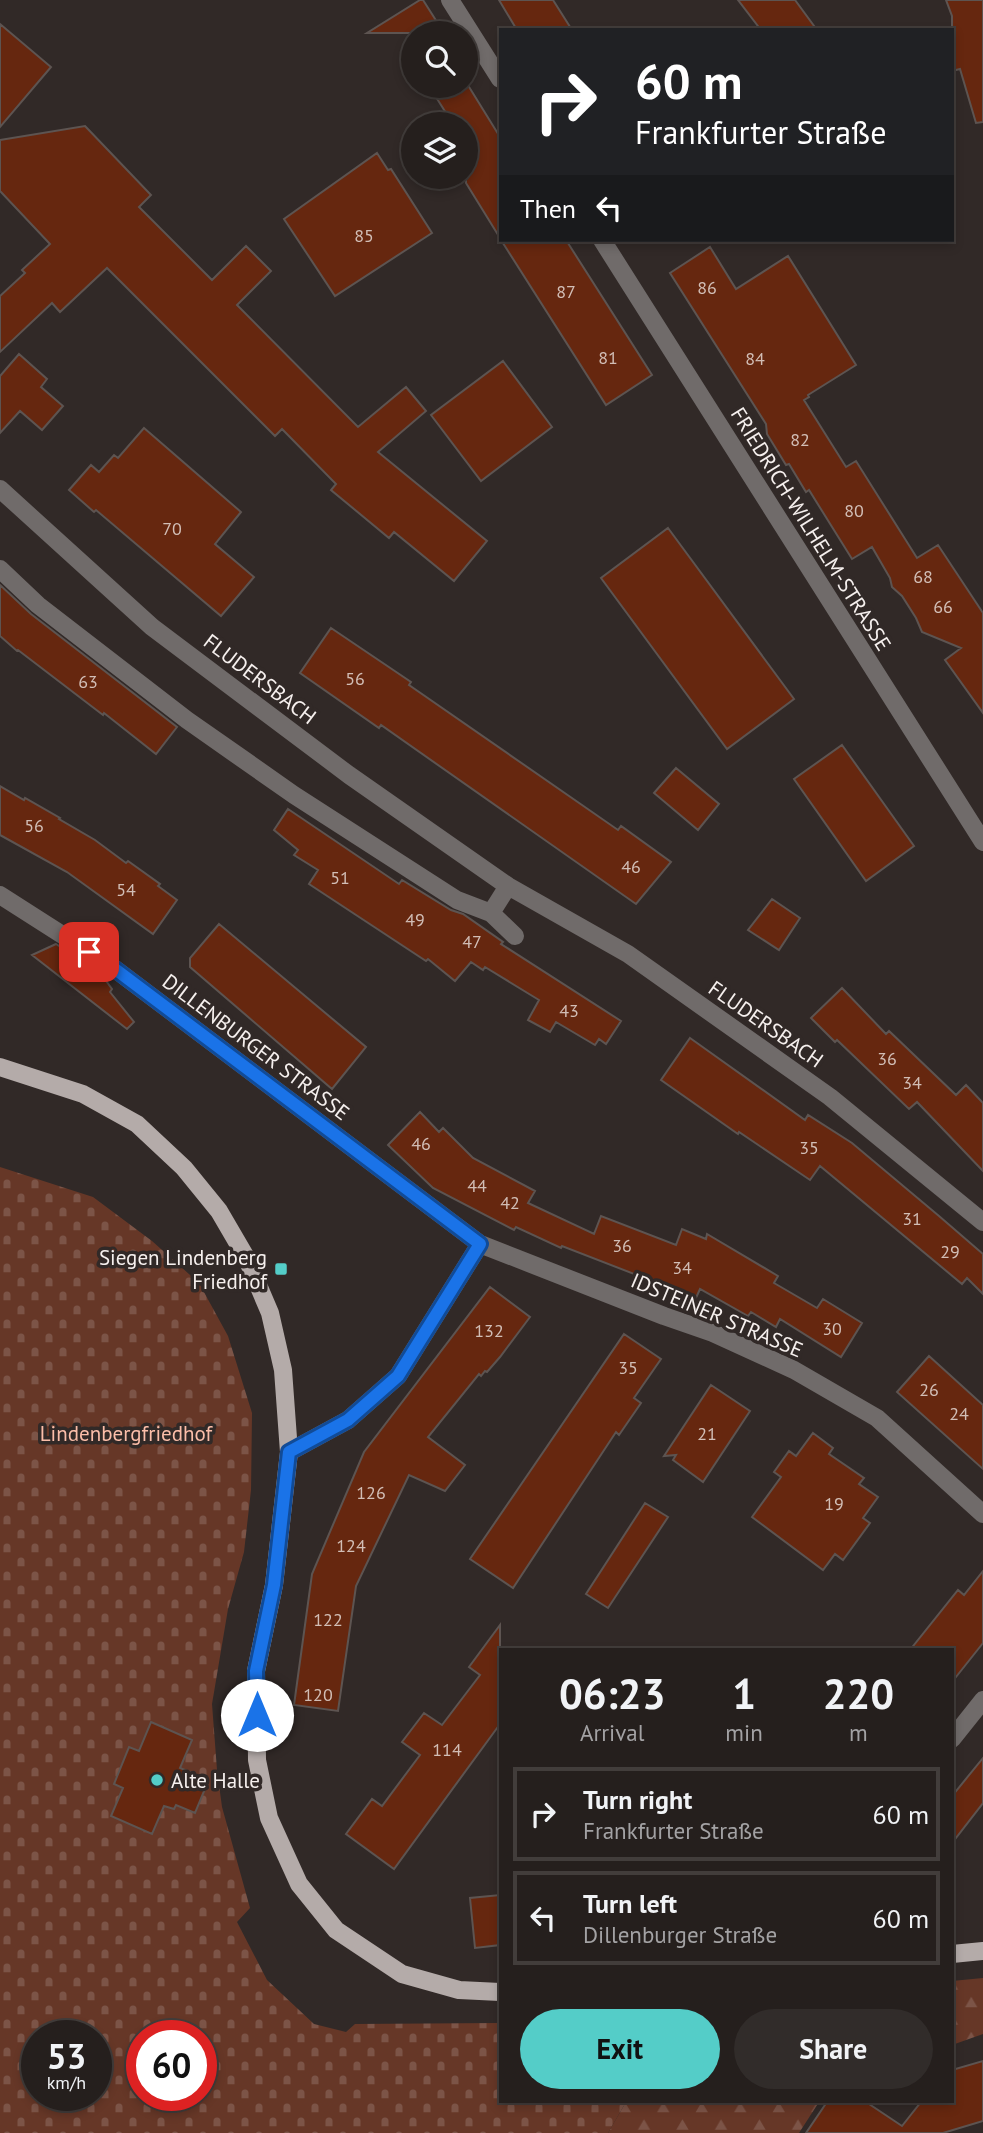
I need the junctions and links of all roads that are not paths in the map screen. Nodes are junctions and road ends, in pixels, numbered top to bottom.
1 (450, 0) edge
2 (499, 77) edge
3 (603, 242) edge
4 (0, 489) edge
5 (0, 569) edge
6 (983, 842) edge
7 (508, 886) junction
8 (0, 895) edge
9 (491, 913) junction
10 (515, 936) dead end
11 (0, 1067) edge
12 (983, 1222) edge
13 (480, 1244) junction
14 (289, 1452) junction
15 (983, 1514) edge
16 (983, 1700) edge
17 (954, 1736) edge
18 (983, 1951) edge
19 (954, 1954) edge
20 (499, 1992) edge

1 - 2 street
3 - 6 street, FRIEDRICH-WILHELM-STRASSE
4 - 7 street, FLUDERSBACH
5 - 9 street
7 - 9 street
7 - 12 street, FLUDERSBACH
8 - 13 street, DILLENBURGER STRASSE
9 - 10 street
11 - 14 main road
13 - 14 street
13 - 15 street, IDSTEINER STRASSE
14 - 20 main road
16 - 17 street
18 - 19 main road

